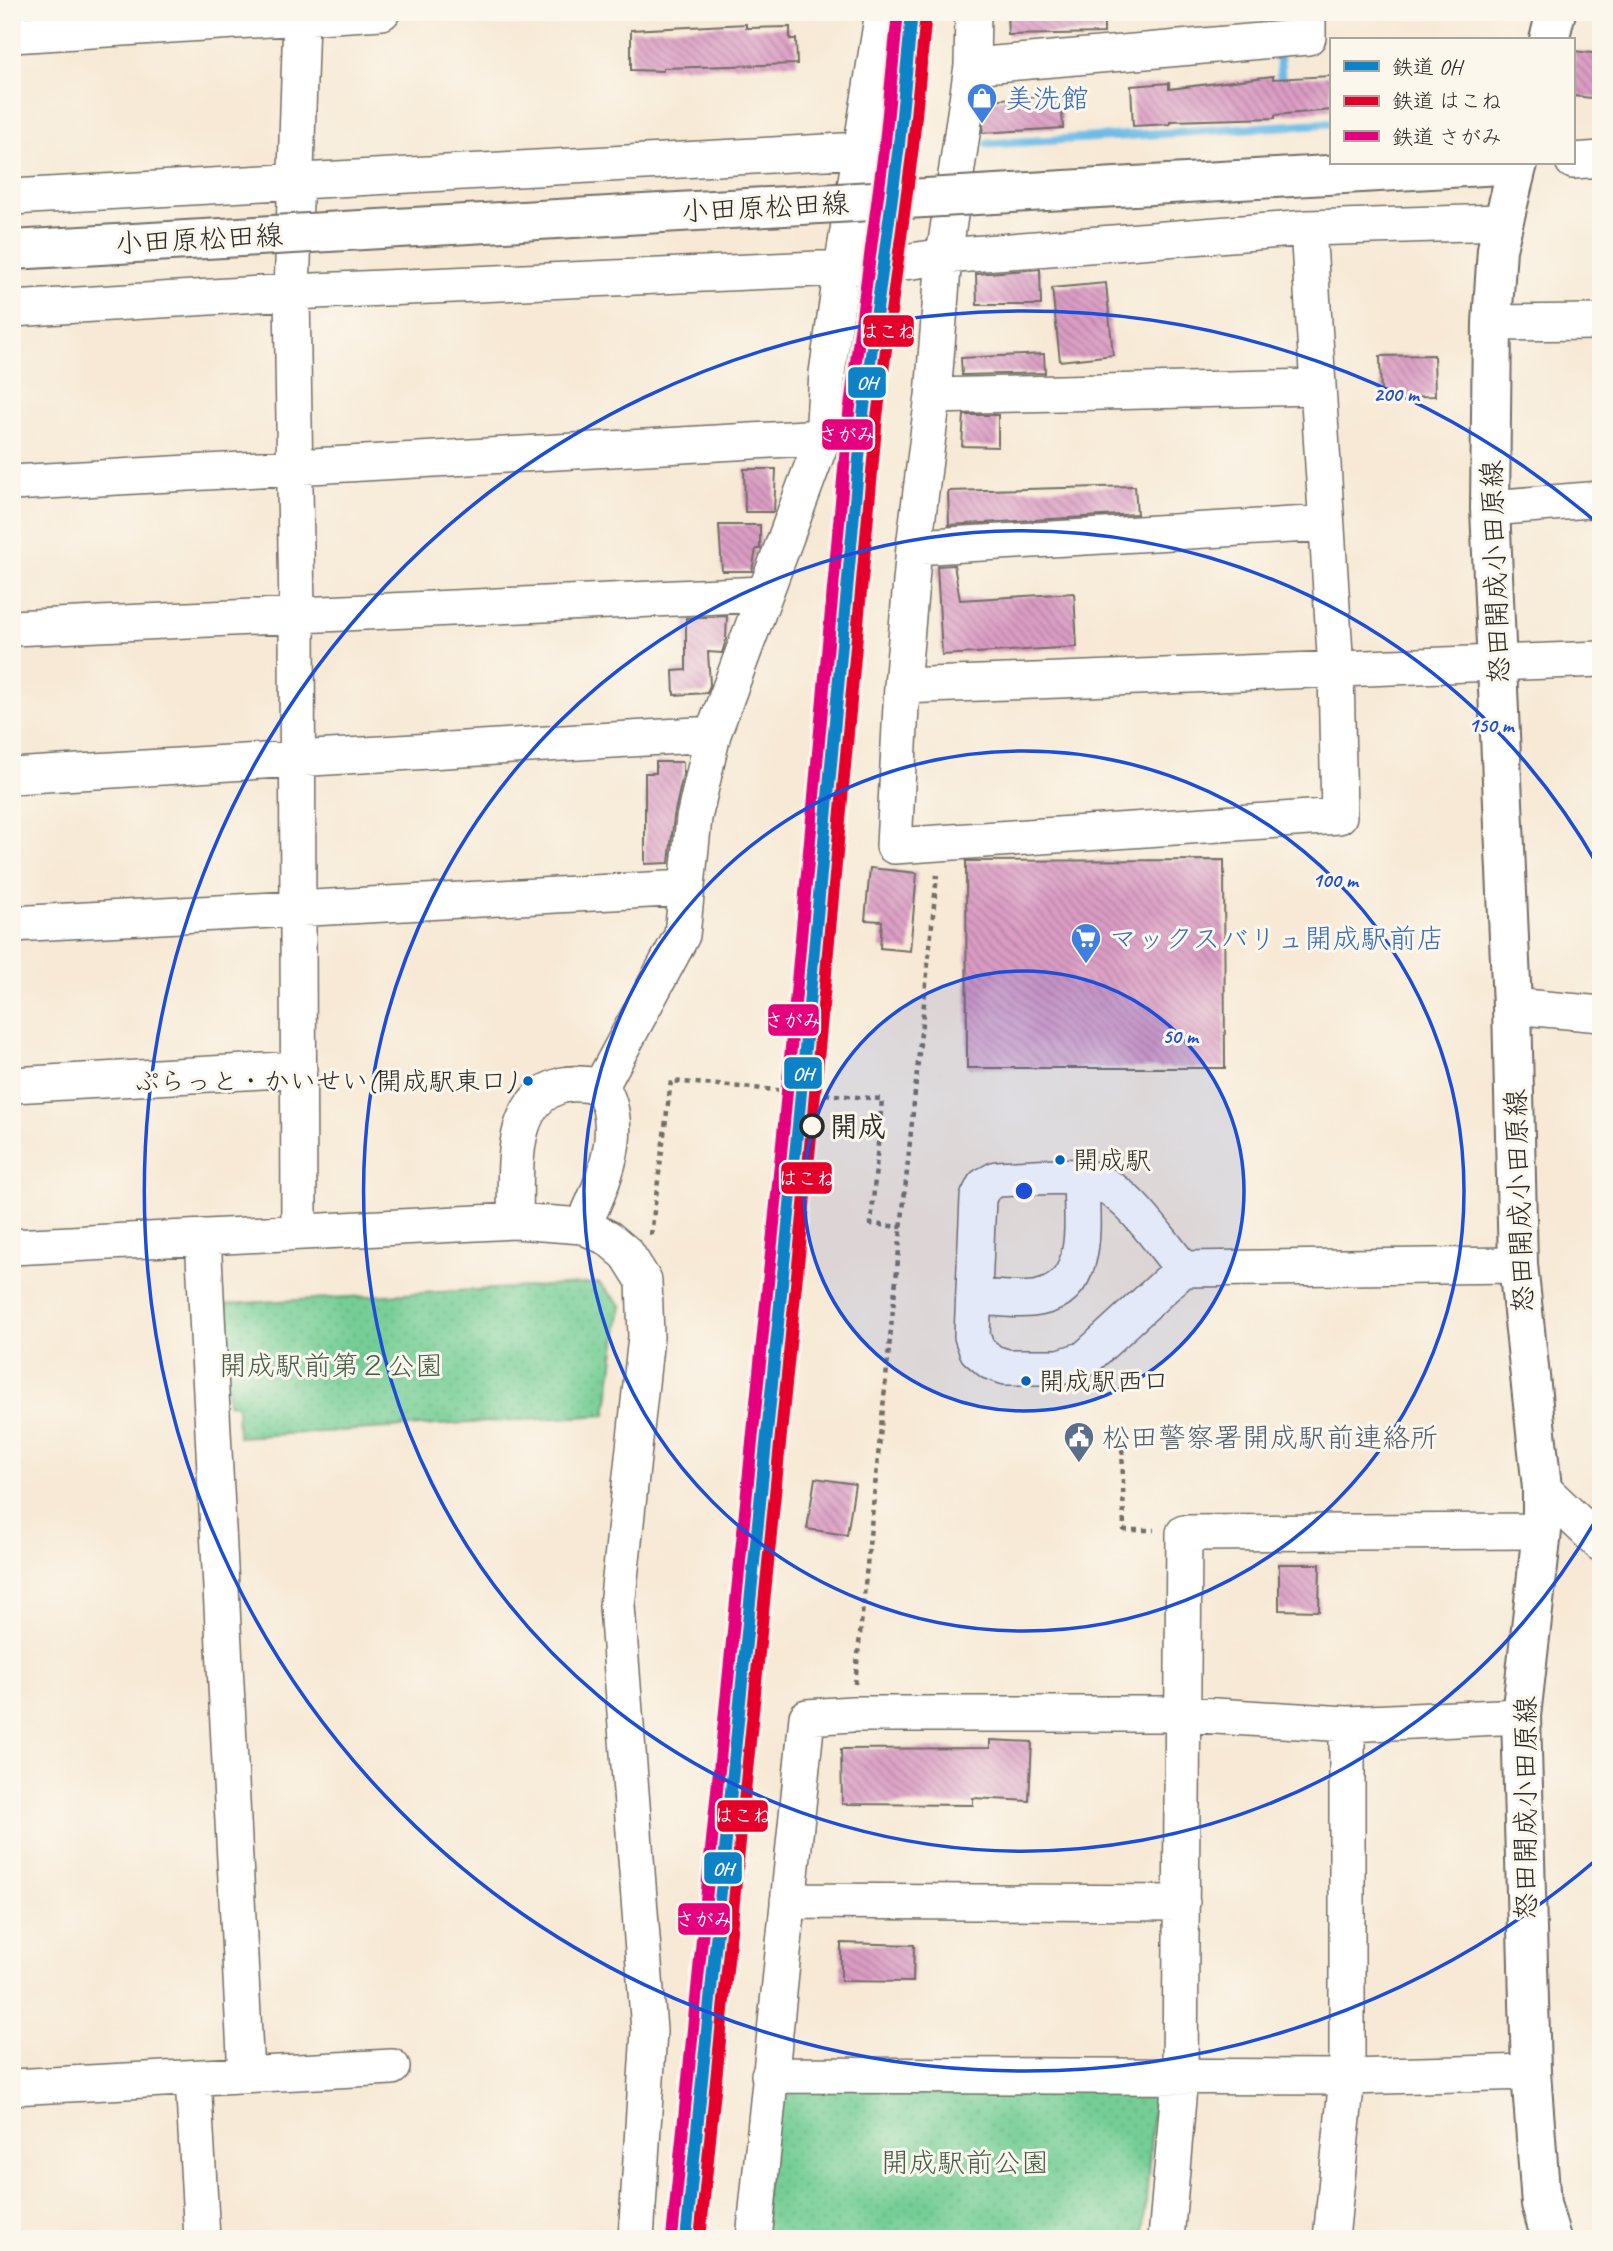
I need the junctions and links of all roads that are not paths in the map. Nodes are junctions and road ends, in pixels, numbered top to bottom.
1 (382, 12) edge
2 (883, 12) edge
3 (973, 12) edge
4 (1308, 12) edge
5 (1556, 12) edge
6 (301, 19) junction
7 (12, 36) edge
8 (1550, 38) edge
9 (972, 66) junction
10 (861, 150) junction
11 (1601, 159) edge
12 (1574, 161) edge
13 (1508, 164) edge
14 (1525, 164) edge
15 (296, 182) junction
16 (12, 197) edge
17 (1501, 222) junction
18 (1308, 228) junction
19 (12, 250) edge
20 (944, 256) junction
21 (842, 268) junction
22 (292, 292) junction
23 (12, 309) edge
24 (1601, 322) edge
25 (1492, 323) junction
26 (1316, 387) junction
27 (933, 396) junction
28 (823, 438) junction
29 (295, 465) junction
30 (12, 483) edge
31 (1601, 499) edge
32 (1490, 508) junction
33 (1326, 523) junction
34 (914, 547) junction
35 (763, 594) junction
36 (298, 614) junction
37 (12, 628) edge
38 (1601, 659) edge
39 (1499, 664) junction
40 (1336, 670) junction
41 (902, 686) junction
42 (713, 734) junction
43 (298, 757) junction
44 (12, 776) edge
45 (687, 888) junction
46 (298, 909) junction
47 (12, 924) edge
48 (1512, 1006) junction
49 (1601, 1014) edge
50 (299, 1069) junction
51 (12, 1085) edge
52 (601, 1086) junction
53 (1081, 1178) junction
54 (514, 1222) junction
55 (583, 1226) junction
56 (299, 1231) junction
57 (203, 1237) junction
58 (12, 1247) edge
59 (1518, 1265) junction
60 (1183, 1269) junction
61 (974, 1297) junction
62 (1542, 1488) junction
63 (1542, 1531) junction
64 (1597, 1532) edge
65 (1183, 1714) junction
66 (1521, 1716) junction
67 (1347, 1724) junction
68 (788, 1901) junction
69 (1182, 1903) junction
70 (392, 2067) dead end
71 (1531, 2072) junction
72 (246, 2074) junction
73 (769, 2075) junction
74 (1180, 2076) junction
75 (1347, 2077) junction
76 (193, 2078) junction
77 (12, 2087) edge
78 (202, 2239) edge
79 (636, 2239) edge
80 (754, 2239) edge
81 (1166, 2239) edge
82 (1331, 2239) edge
83 (1551, 2239) edge

1 - 6 street
2 - 10 street
3 - 9 street
4 - 9 street
5 - 8 main road
6 - 7 street
6 - 15 street
9 - 20 street
10 - 15 street
10 - 21 street
11 - 12 street
13 - 19 main road, 小田原松田線, bridge
14 - 17 main road, 怒田開成小田原線
15 - 16 street
15 - 22 street
17 - 18 street
17 - 25 main road, 怒田開成小田原線
18 - 20 street
18 - 26 street
20 - 21 street
20 - 27 street
21 - 22 street
21 - 28 street
22 - 23 street
22 - 29 street
24 - 25 street
25 - 32 main road, 怒田開成小田原線
26 - 27 street
26 - 33 street
27 - 34 street
28 - 29 street
28 - 35 street
29 - 30 street
29 - 36 street
31 - 32 street
32 - 39 main road, 怒田開成小田原線
33 - 34 street
33 - 40 street
34 - 41 street
35 - 36 street
35 - 42 street
36 - 37 street
36 - 43 street
38 - 39 street
39 - 40 street
39 - 48 main road, 怒田開成小田原線
40 - 41 street
40 - 41 street
42 - 43 street
42 - 45 street
43 - 44 street
43 - 46 street
45 - 46 street
45 - 52 street
46 - 47 street
46 - 50 street
48 - 49 street
48 - 59 main road, 怒田開成小田原線
50 - 51 street
50 - 56 street
52 - 54 street
52 - 55 street
53 - 60 street
53 - 61 street
53 - 61 street
54 - 55 street
54 - 56 street
55 - 79 street
56 - 57 street
57 - 58 street
57 - 72 street
59 - 60 street
59 - 62 main road, 怒田開成小田原線
60 - 61 street
62 - 63 main road, 怒田開成小田原線
62 - 64 street
63 - 65 street
63 - 66 main road, 怒田開成小田原線
65 - 67 street
65 - 68 street
65 - 69 street
66 - 67 street
66 - 71 main road, 怒田開成小田原線
67 - 75 street
68 - 69 street
68 - 73 street
69 - 74 street
70 - 72 street
71 - 75 street
71 - 83 main road, 怒田開成小田原線
72 - 76 street
73 - 74 street
73 - 80 street
74 - 75 street
74 - 81 street
75 - 82 street
76 - 77 street
76 - 78 street

